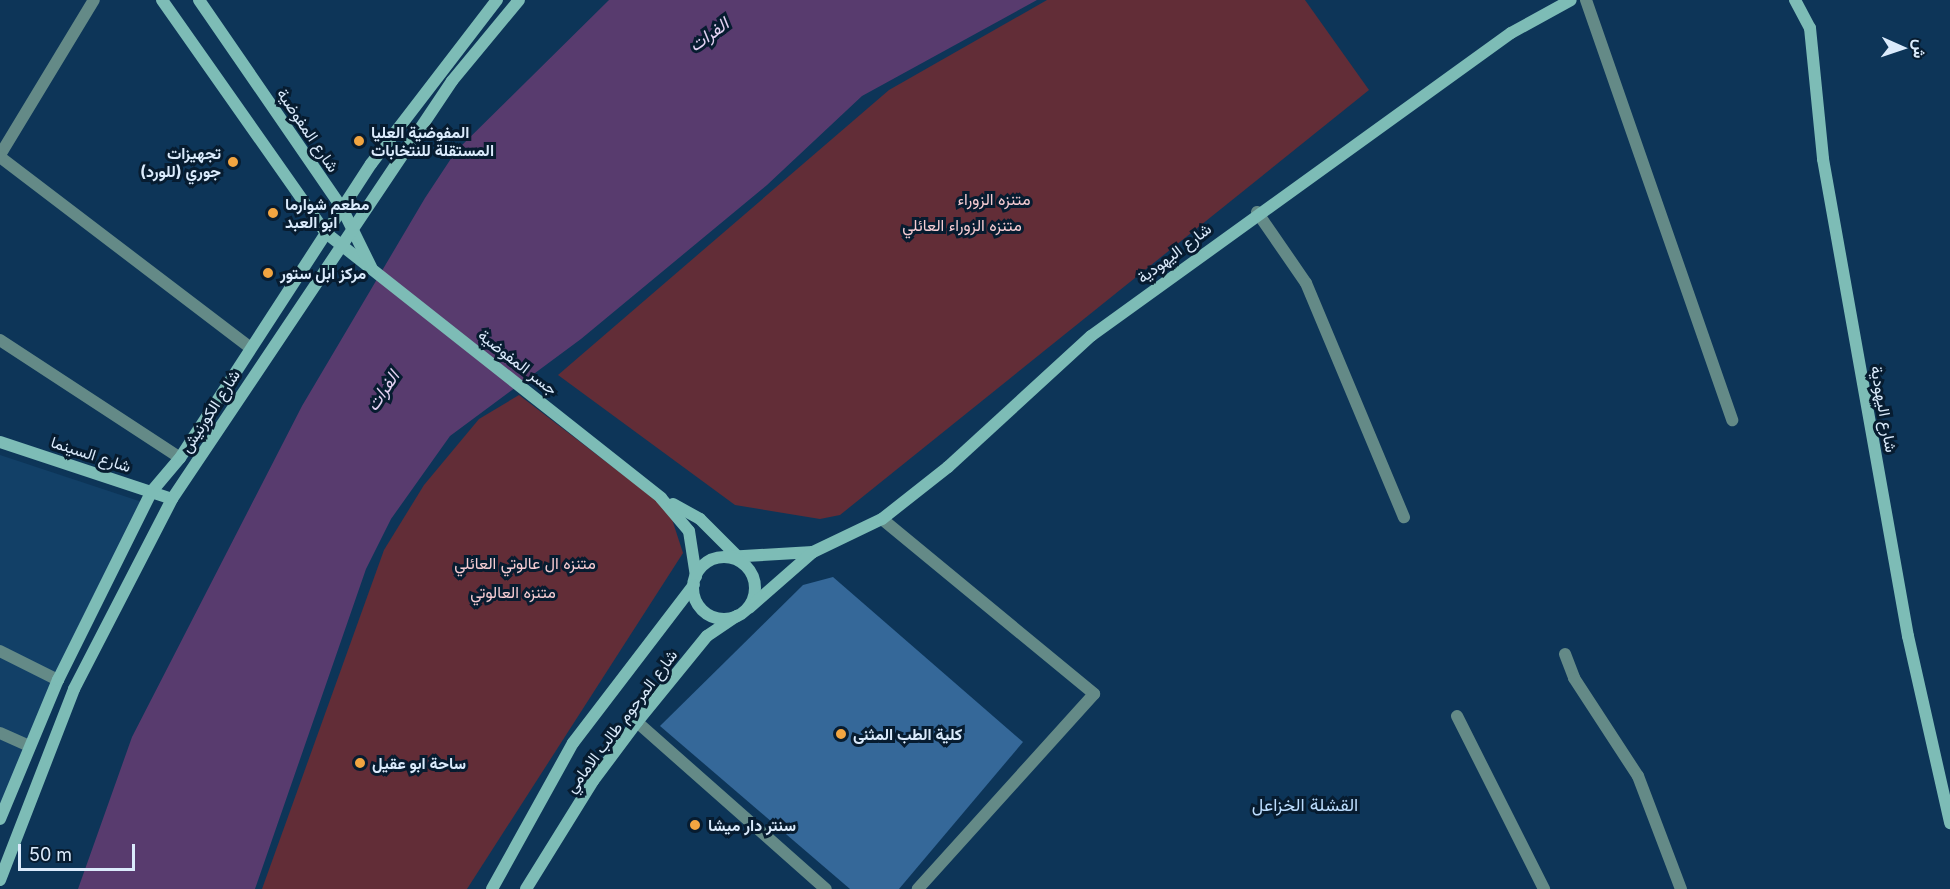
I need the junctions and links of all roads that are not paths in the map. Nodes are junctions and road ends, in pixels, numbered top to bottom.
1 (94, 0) edge
2 (162, 0) edge
3 (199, 0) edge
4 (497, 0) edge
5 (519, 0) edge
6 (1571, 0) edge
7 (1587, 0) edge
8 (1795, 0) edge
9 (0, 156) edge
10 (342, 208) junction
11 (1257, 212) junction
12 (354, 228) junction
13 (326, 233) junction
14 (341, 249) junction
15 (371, 267) junction
16 (0, 340) edge
17 (251, 348) junction
18 (1732, 420) dead end
19 (0, 442) edge
20 (180, 458) junction
21 (152, 491) junction
22 (661, 498) junction
23 (172, 499) junction
24 (1404, 517) dead end
25 (882, 519) junction
26 (813, 552) junction
27 (736, 559) junction
28 (695, 581) junction
29 (742, 613) junction
30 (0, 651) edge
31 (1566, 654) dead end
32 (58, 680) junction
33 (1457, 716) dead end
34 (637, 722) junction
35 (0, 733) edge
36 (29, 746) junction
37 (0, 819) edge
38 (1950, 823) edge
39 (0, 880) edge
40 (492, 889) edge
41 (526, 889) edge
42 (826, 889) edge
43 (918, 889) edge
44 (1544, 889) edge
45 (1682, 889) edge

1 - 9 street
2 - 13 street
3 - 10 street, شارع المفوضية
4 - 10 street, شارع الكورنيش
5 - 12 street, شارع الكورنيش
6 - 11 street, شارع اليهودية
7 - 18 street
8 - 38 street, شارع اليهودية
9 - 17 street
10 - 12 street, شارع المفوضية
10 - 13 street, شارع الكورنيش
11 - 24 street
11 - 25 street, شارع اليهودية
12 - 14 street, شارع الكورنيش
12 - 15 street, شارع المفوضية
13 - 14 street
13 - 17 street, شارع الكورنيش
14 - 15 street
14 - 23 street, شارع الكورنيش
15 - 22 street, جسر المفوضية
16 - 20 street
17 - 20 street, شارع الكورنيش
19 - 21 street, شارع السينما
20 - 21 street, شارع الكورنيش
21 - 23 street, شارع السينما
21 - 32 street, شارع الكورنيش
22 - 27 street
22 - 28 street
23 - 39 street, شارع الكورنيش
25 - 26 street, شارع اليهودية
25 - 43 street
26 - 27 street
26 - 29 street, شارع المرحوم طالب الامامي
27 - 28 street
27 - 29 street
28 - 29 street
28 - 40 street
29 - 34 street, شارع المرحوم طالب الامامي
30 - 32 street
31 - 45 street
32 - 36 street, شارع الكورنيش
33 - 44 street
34 - 41 street, شارع المرحوم طالب الامامي
34 - 42 street
35 - 36 street
36 - 37 street, شارع الكورنيش

